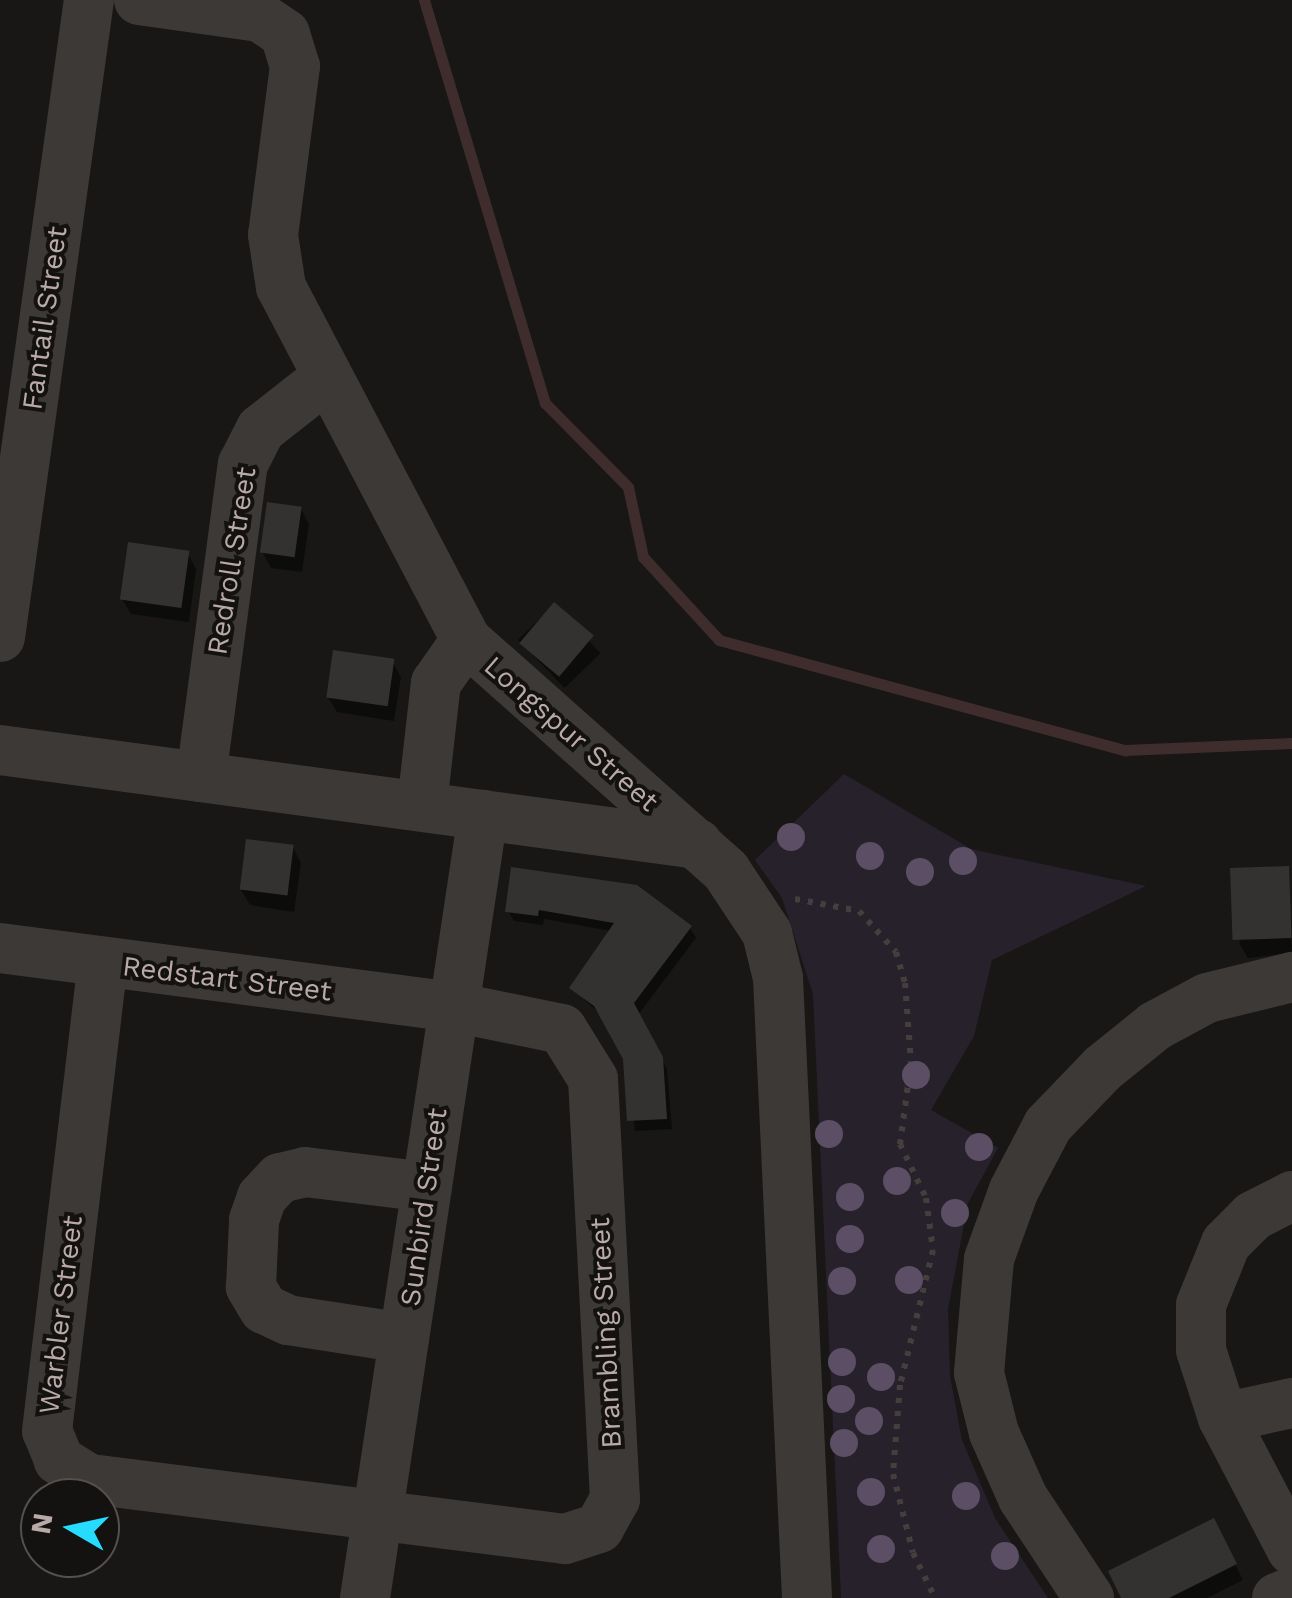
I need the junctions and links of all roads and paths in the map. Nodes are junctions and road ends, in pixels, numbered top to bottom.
1 (89, 0) edge
2 (139, 0) edge
3 (326, 378) junction
4 (0, 637) edge
5 (466, 640) junction
6 (0, 750) edge
7 (201, 777) junction
8 (422, 805) junction
9 (483, 816) junction
10 (698, 844) junction
11 (752, 902) junction
12 (0, 948) edge
13 (103, 964) junction
14 (1292, 977) edge
15 (454, 1007) junction
16 (427, 1187) junction
17 (1292, 1196) edge
18 (404, 1338) junction
19 (1292, 1404) edge
20 (1223, 1418) junction
21 (378, 1516) junction
22 (1292, 1550) edge
23 (1292, 1592) edge
24 (365, 1598) edge
25 (807, 1598) edge
26 (935, 1598) edge
27 (1089, 1598) edge
28 (1277, 1598) edge

1 - 4 street, Fantail Street
2 - 3 street, Longspur Street
3 - 5 street, Longspur Street
3 - 7 street, Redroll Street
5 - 8 street
5 - 10 street, Longspur Street
6 - 7 street
7 - 8 street
8 - 9 street
9 - 10 street
9 - 15 street, Sunbird Street
10 - 11 street, Longspur Street
11 - 25 street, Longspur Street
11 - 26 path
12 - 13 street, Redstart Street
13 - 15 street, Redstart Street
13 - 21 street, Warbler Street
14 - 27 street
15 - 16 street, Sunbird Street
15 - 21 street, Brambling Street
16 - 18 street, Sunbird Street
16 - 18 street
17 - 20 street
18 - 21 street, Sunbird Street
19 - 20 street
20 - 22 street
21 - 24 street, Sunbird Street
23 - 28 street

